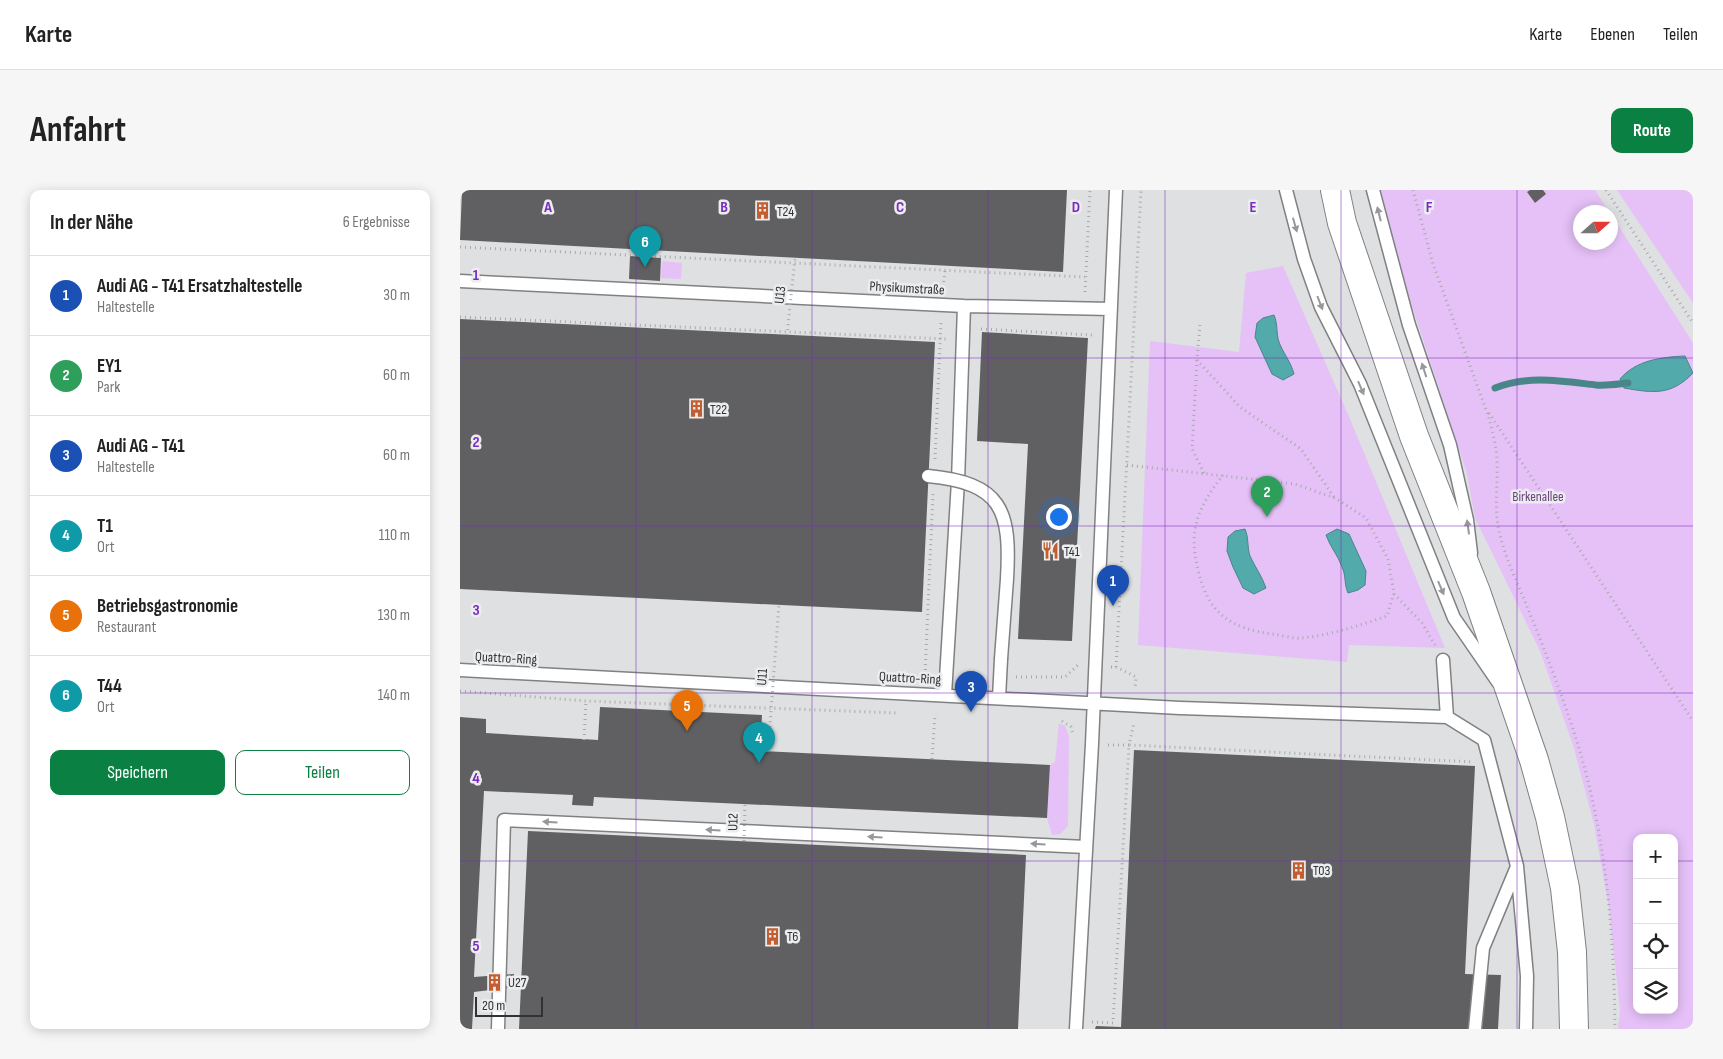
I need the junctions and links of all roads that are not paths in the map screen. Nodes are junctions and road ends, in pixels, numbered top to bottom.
1 (1116, 190) edge
2 (1286, 190) edge
3 (1335, 190) edge
4 (1373, 190) edge
5 (460, 281) edge
6 (964, 306) junction
7 (1111, 309) junction
8 (928, 476) dead end
9 (1476, 592) junction
10 (1443, 660) road end
11 (460, 670) edge
12 (945, 695) junction
13 (999, 698) junction
14 (1093, 703) junction
15 (1515, 704) junction
16 (1447, 717) junction
17 (1086, 847) junction
18 (1517, 866) junction
19 (498, 1029) edge
20 (1076, 1029) edge
21 (1475, 1029) edge
22 (1526, 1029) edge
23 (1574, 1029) edge

1 - 7 lane
2 -> 15 lane
3 - 9 main road
9 -> 4 lane
5 - 6 lane, Physikumstraße
6 - 7 lane, Physikumstraße
6 - 12 lane
7 - 14 lane
8 - 13 lane, bridge
9 - 15 main road
10 - 16 lane
11 - 12 lane, Quattro-Ring
12 - 13 lane, Quattro-Ring
13 - 14 lane, Quattro-Ring
14 - 16 lane, Quattro-Ring
14 - 17 lane
15 - 23 main road
16 - 18 lane
17 -> 19 lane
17 - 20 lane
18 - 21 lane
18 - 22 lane

